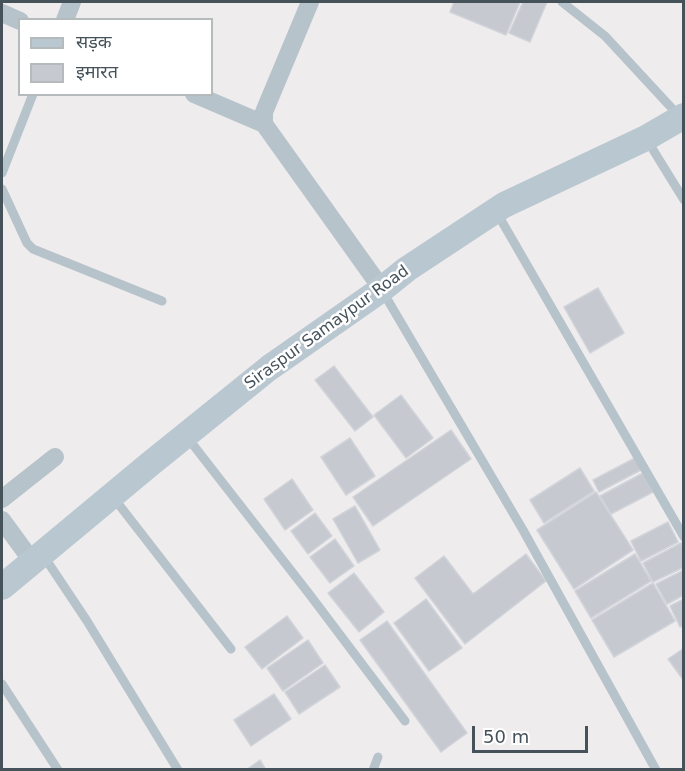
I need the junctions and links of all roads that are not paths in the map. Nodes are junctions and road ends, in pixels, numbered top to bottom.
1 (72, 2) edge
2 (310, 2) edge
3 (562, 2) edge
4 (2, 14) edge
5 (66, 18) edge
6 (18, 20) edge
7 (32, 96) edge
8 (199, 96) edge
9 (682, 117) edge
10 (264, 124) junction
11 (646, 138) junction
12 (2, 173) edge
13 (2, 189) edge
14 (684, 200) edge
15 (495, 211) junction
16 (382, 290) junction
17 (162, 301) dead end
18 (186, 435) junction
19 (56, 457) dead end
20 (112, 495) junction
21 (2, 499) edge
22 (2, 520) edge
23 (684, 537) edge
24 (37, 557) junction
25 (2, 587) edge
26 (231, 649) dead end
27 (2, 684) edge
28 (405, 721) dead end
29 (378, 758) dead end
30 (58, 770) edge
31 (178, 770) edge
32 (373, 770) edge
33 (656, 770) edge

1 - 5 street
2 - 10 street
3 - 9 lane
4 - 6 street
7 - 12 lane
8 - 10 street
9 - 11 street, Siraspur Samaypur Road
10 - 16 street
11 - 14 lane
11 - 15 street, Siraspur Samaypur Road
13 - 17 lane
15 - 16 street, Siraspur Samaypur Road
15 - 23 lane
16 - 18 street, Siraspur Samaypur Road
16 - 33 lane
18 - 20 street, Siraspur Samaypur Road
18 - 28 lane
19 - 21 street
20 - 24 street, Siraspur Samaypur Road
20 - 26 lane
22 - 24 street
24 - 25 street, Siraspur Samaypur Road
24 - 31 lane
27 - 30 lane
29 - 32 lane

